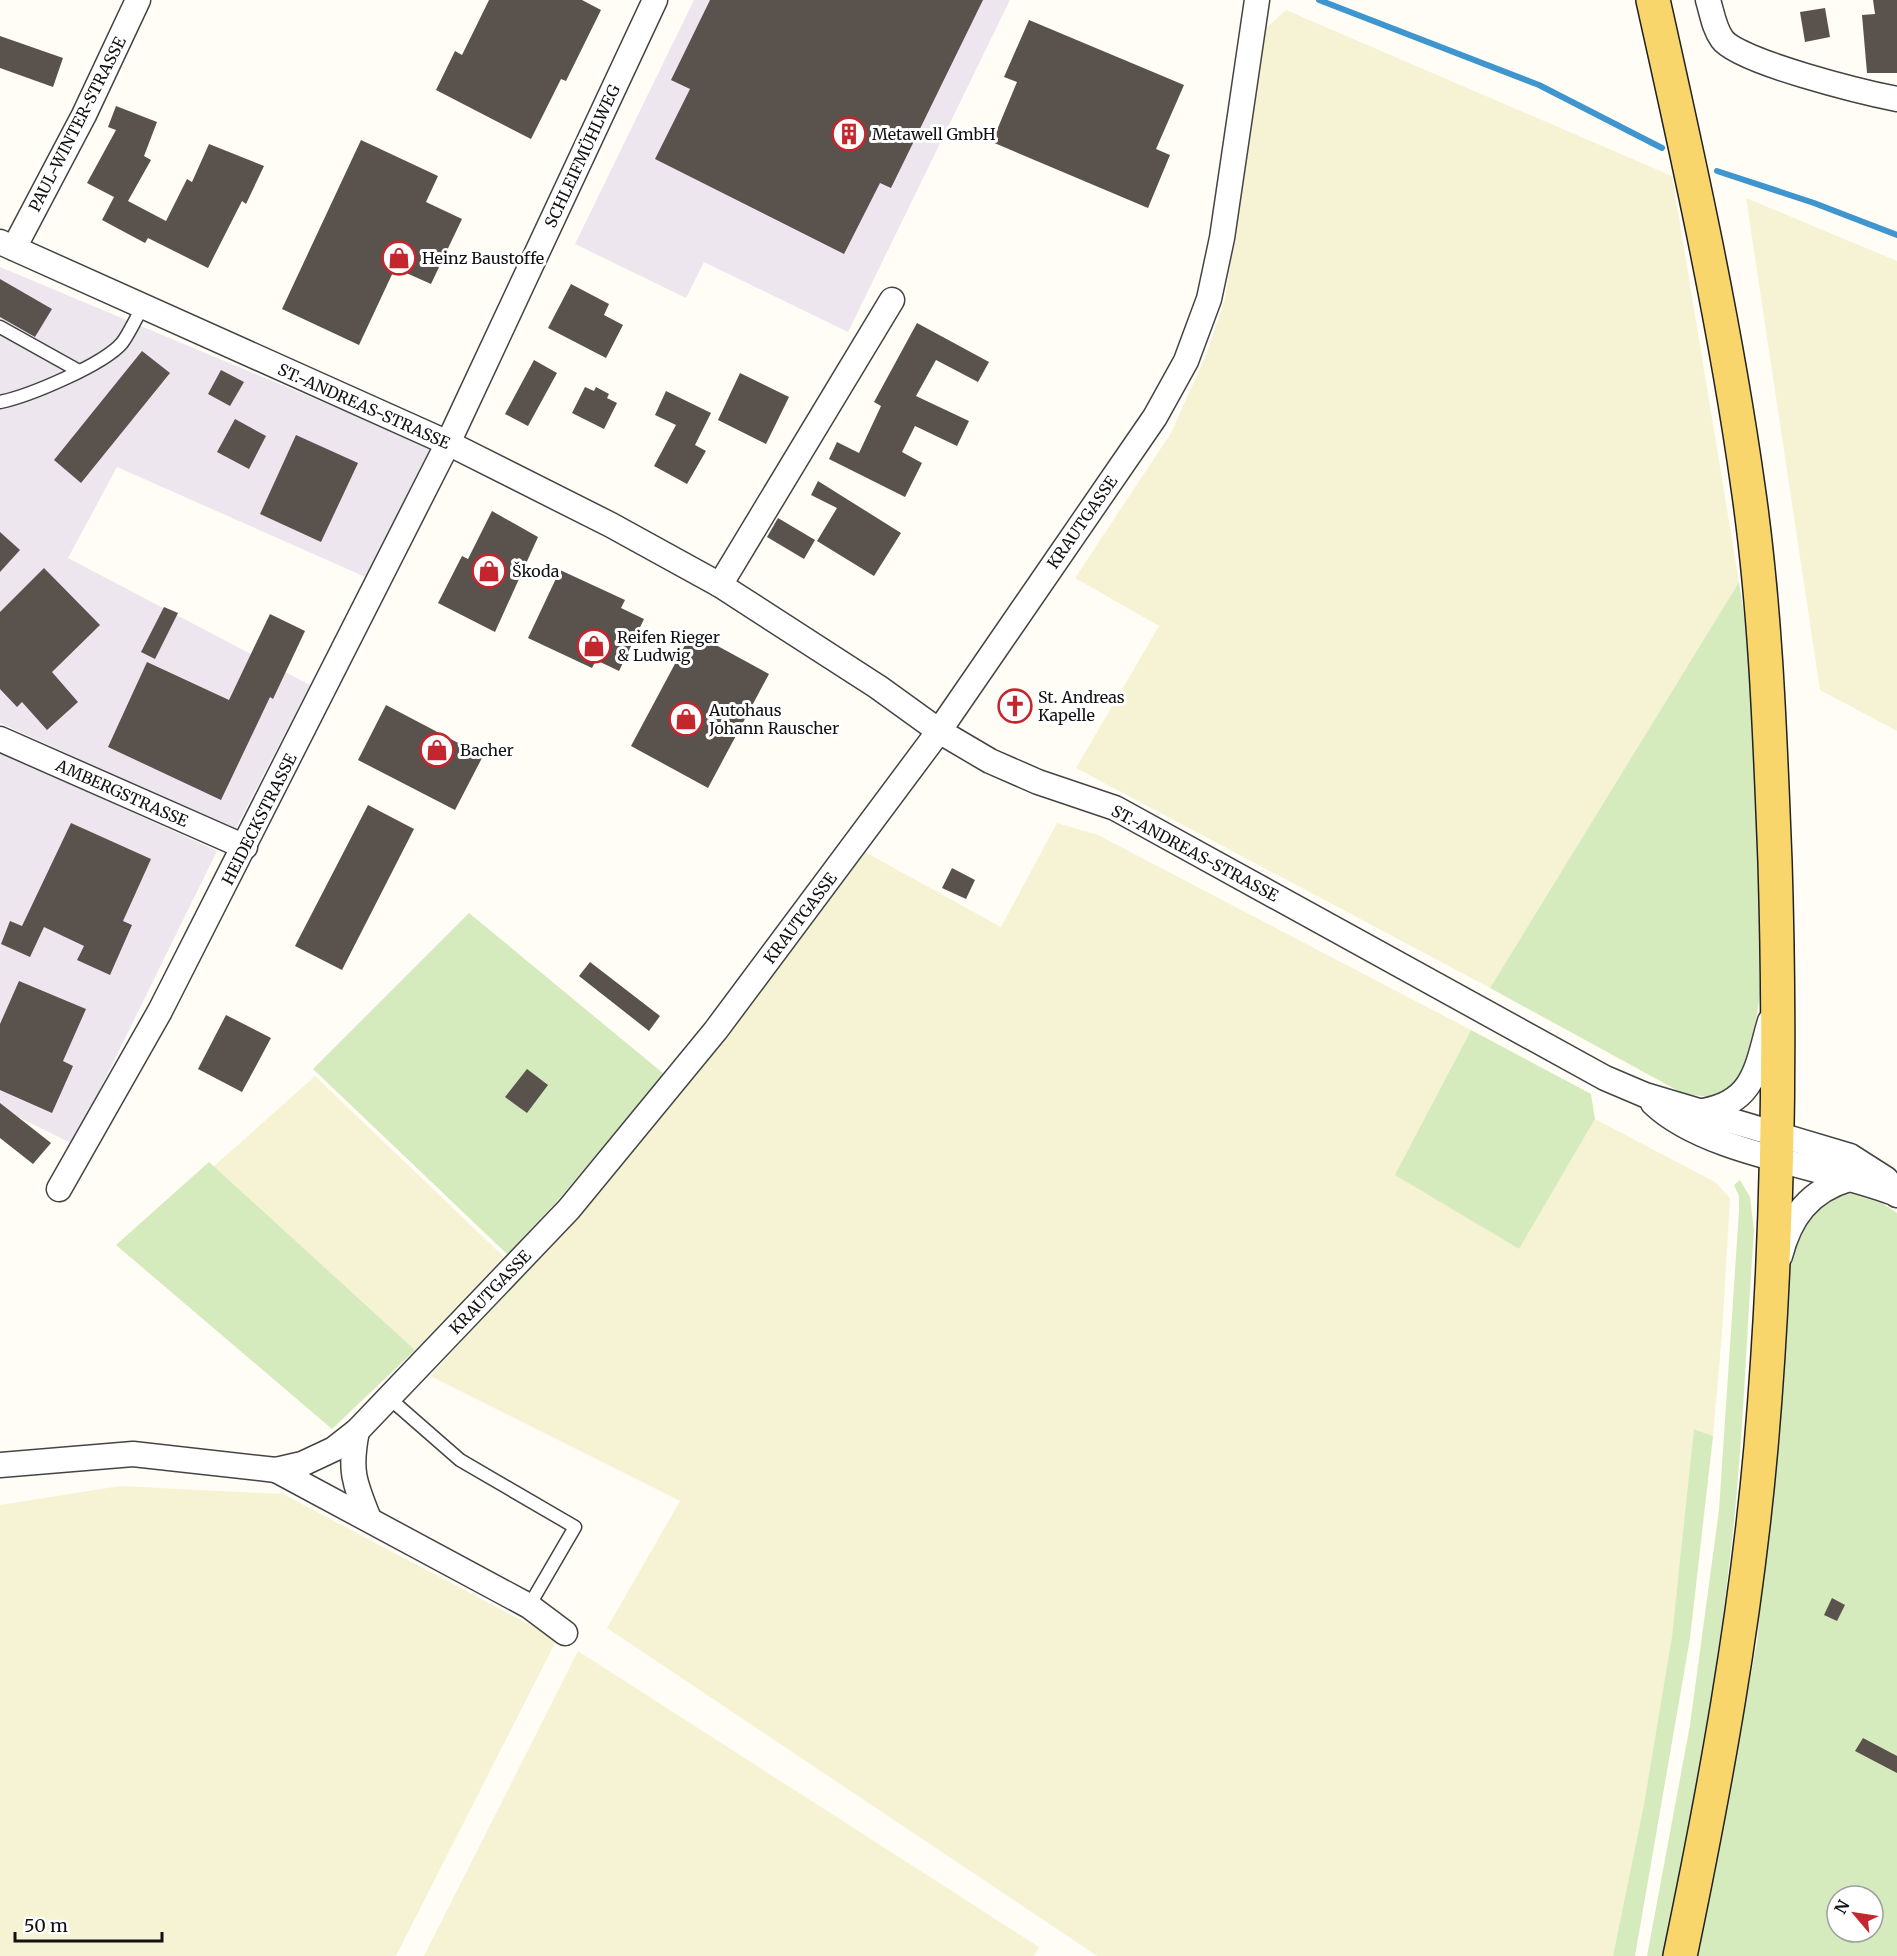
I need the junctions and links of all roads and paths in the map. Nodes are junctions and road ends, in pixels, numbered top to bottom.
1 (138, 0) edge
2 (655, 0) edge
3 (1257, 0) edge
4 (1653, 0) edge
5 (1708, 0) edge
6 (1897, 99) edge
7 (7, 245) edge
8 (892, 300) dead end
9 (143, 306) junction
10 (0, 327) edge
11 (79, 371) junction
12 (0, 402) edge
13 (448, 443) junction
14 (720, 585) junction
15 (939, 730) junction
16 (0, 739) edge
17 (245, 847) junction
18 (1779, 989) junction
19 (1645, 1095) junction
20 (1703, 1111) junction
21 (1778, 1146) junction
22 (1849, 1179) junction
23 (58, 1189) dead end
24 (1897, 1194) edge
25 (1773, 1282) junction
26 (389, 1398) junction
27 (357, 1431) junction
28 (0, 1465) edge
29 (276, 1470) junction
30 (369, 1518) junction
31 (529, 1606) junction
32 (565, 1633) dead end
33 (1680, 1956) edge

1 - 7 street, PAUL-WINTER-STRASSE
2 - 13 street, SCHLEIFMÜHLWEG
3 - 15 street, KRAUTGASSE
4 - 18 main road
5 - 6 street
7 - 9 street, ST.-ANDREAS-STRASSE
8 - 14 street
9 - 11 lane
9 - 13 street, ST.-ANDREAS-STRASSE
10 - 11 lane
11 - 12 lane
13 - 14 street, ST.-ANDREAS-STRASSE
13 - 17 street, HEIDECKSTRASSE
14 - 15 street, ST.-ANDREAS-STRASSE
15 - 19 street, ST.-ANDREAS-STRASSE
15 - 26 street, KRAUTGASSE
16 - 17 street, AMBERGSTRASSE
17 - 23 street, HEIDECKSTRASSE
18 - 20 street
18 - 21 main road
19 - 20 street
19 - 21 street
20 - 21 street
21 - 22 street
21 - 24 street
21 - 25 main road
22 - 24 street
22 - 25 street
25 - 33 main road
26 - 27 street, KRAUTGASSE
26 - 31 lane
27 - 29 street, KRAUTGASSE
27 - 30 street
28 - 29 street, KRAUTGASSE
29 - 30 street
30 - 31 street
31 - 32 street

